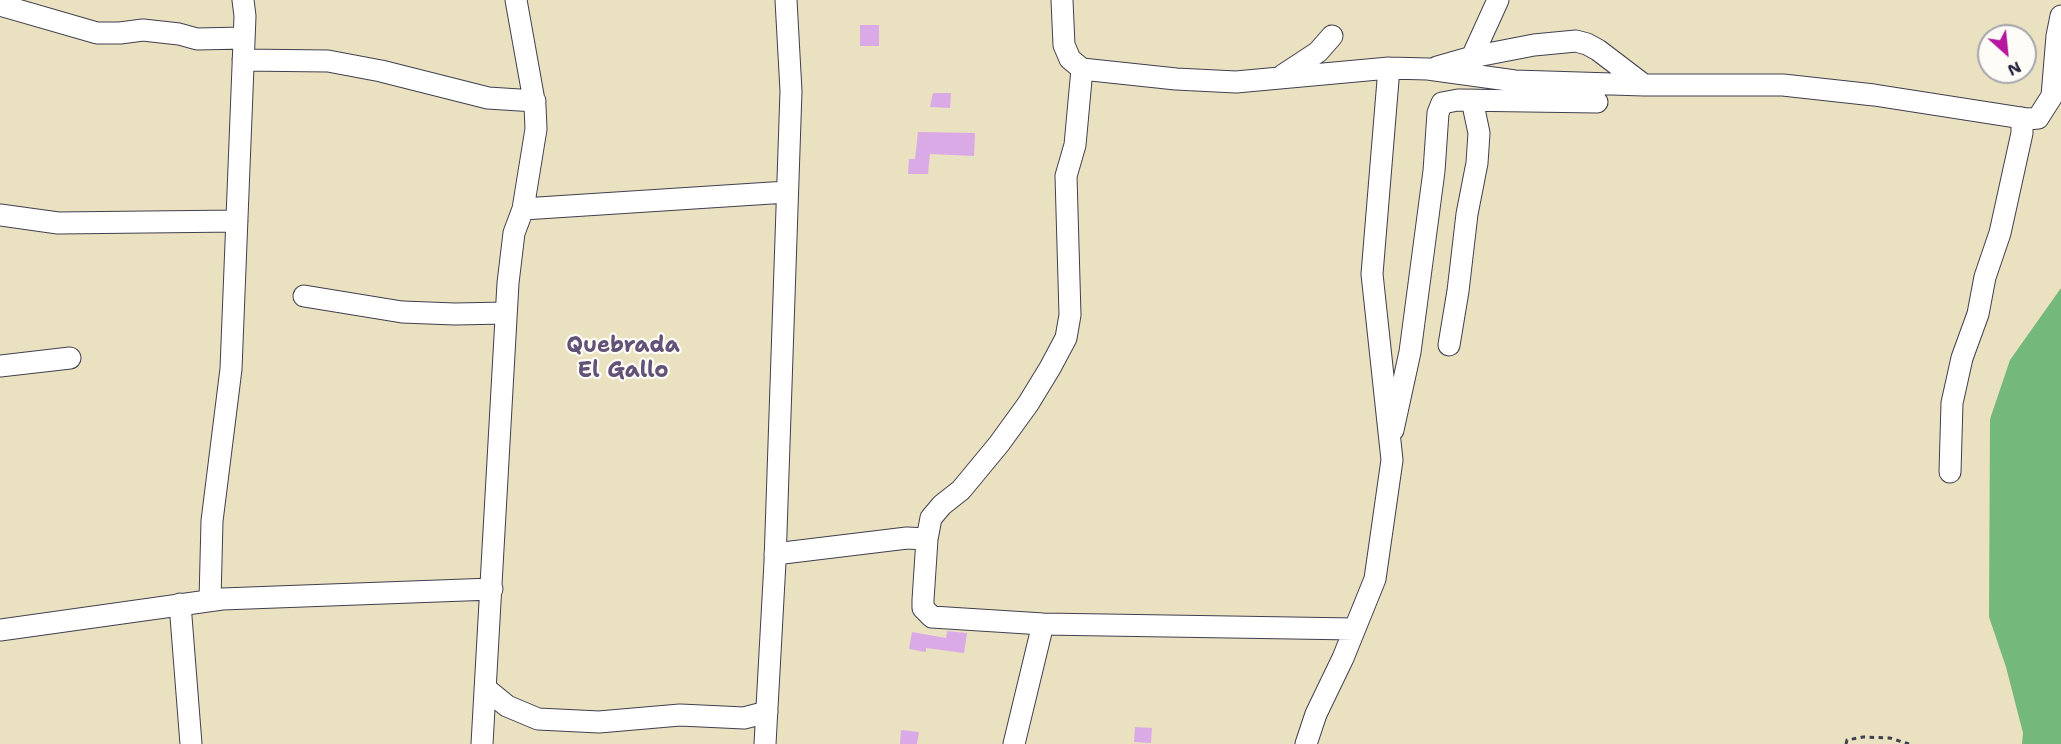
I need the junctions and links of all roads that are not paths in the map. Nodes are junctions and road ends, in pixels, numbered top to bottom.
1 (243, 0) edge
2 (516, 0) edge
3 (786, 0) edge
4 (1062, 0) edge
5 (1498, 0) edge
6 (0, 5) edge
7 (2061, 16) edge
8 (1332, 36) dead end
9 (244, 38) junction
10 (1472, 57) junction
11 (243, 60) junction
12 (1389, 68) junction
13 (1082, 69) junction
14 (1428, 69) junction
15 (1449, 72) junction
16 (1280, 77) junction
17 (1644, 85) junction
18 (1465, 100) junction
19 (535, 101) junction
20 (1597, 102) dead end
21 (2025, 118) junction
22 (787, 192) junction
23 (523, 209) junction
24 (0, 215) edge
25 (237, 221) junction
26 (304, 296) dead end
27 (506, 313) junction
28 (1449, 345) dead end
29 (70, 358) dead end
30 (0, 366) edge
31 (1390, 439) junction
32 (1950, 472) dead end
33 (927, 539) junction
34 (775, 554) junction
35 (492, 589) junction
36 (210, 600) junction
37 (180, 604) junction
38 (1043, 624) junction
39 (1354, 629) junction
40 (0, 630) edge
41 (485, 688) junction
42 (767, 712) junction
43 (191, 744) edge
44 (482, 744) edge
45 (765, 744) edge
46 (1014, 744) edge
47 (1306, 744) edge

1 - 9 street
2 - 19 street
3 - 22 street
4 - 13 street
5 - 10 street
6 - 9 street
7 - 21 street
8 - 16 street
9 - 11 street
10 - 14 street
10 - 17 street
11 - 19 street
11 - 25 street
12 - 14 street
12 - 16 street
12 - 31 street
13 - 16 street
13 - 33 street
14 - 15 street
15 - 17 street
15 - 18 street
17 - 21 street
18 - 20 street
18 - 28 street
18 - 31 street
19 - 23 street
21 - 32 street
22 - 23 street
22 - 34 street
23 - 27 street
24 - 25 street
25 - 36 street
26 - 27 street
27 - 35 street
29 - 30 street
31 - 39 street
33 - 34 street
33 - 38 street
34 - 42 street
35 - 36 street
35 - 41 street
36 - 37 street
37 - 40 street
37 - 43 street
38 - 39 street
38 - 46 street
39 - 47 street
41 - 42 street
41 - 44 street
42 - 45 street

